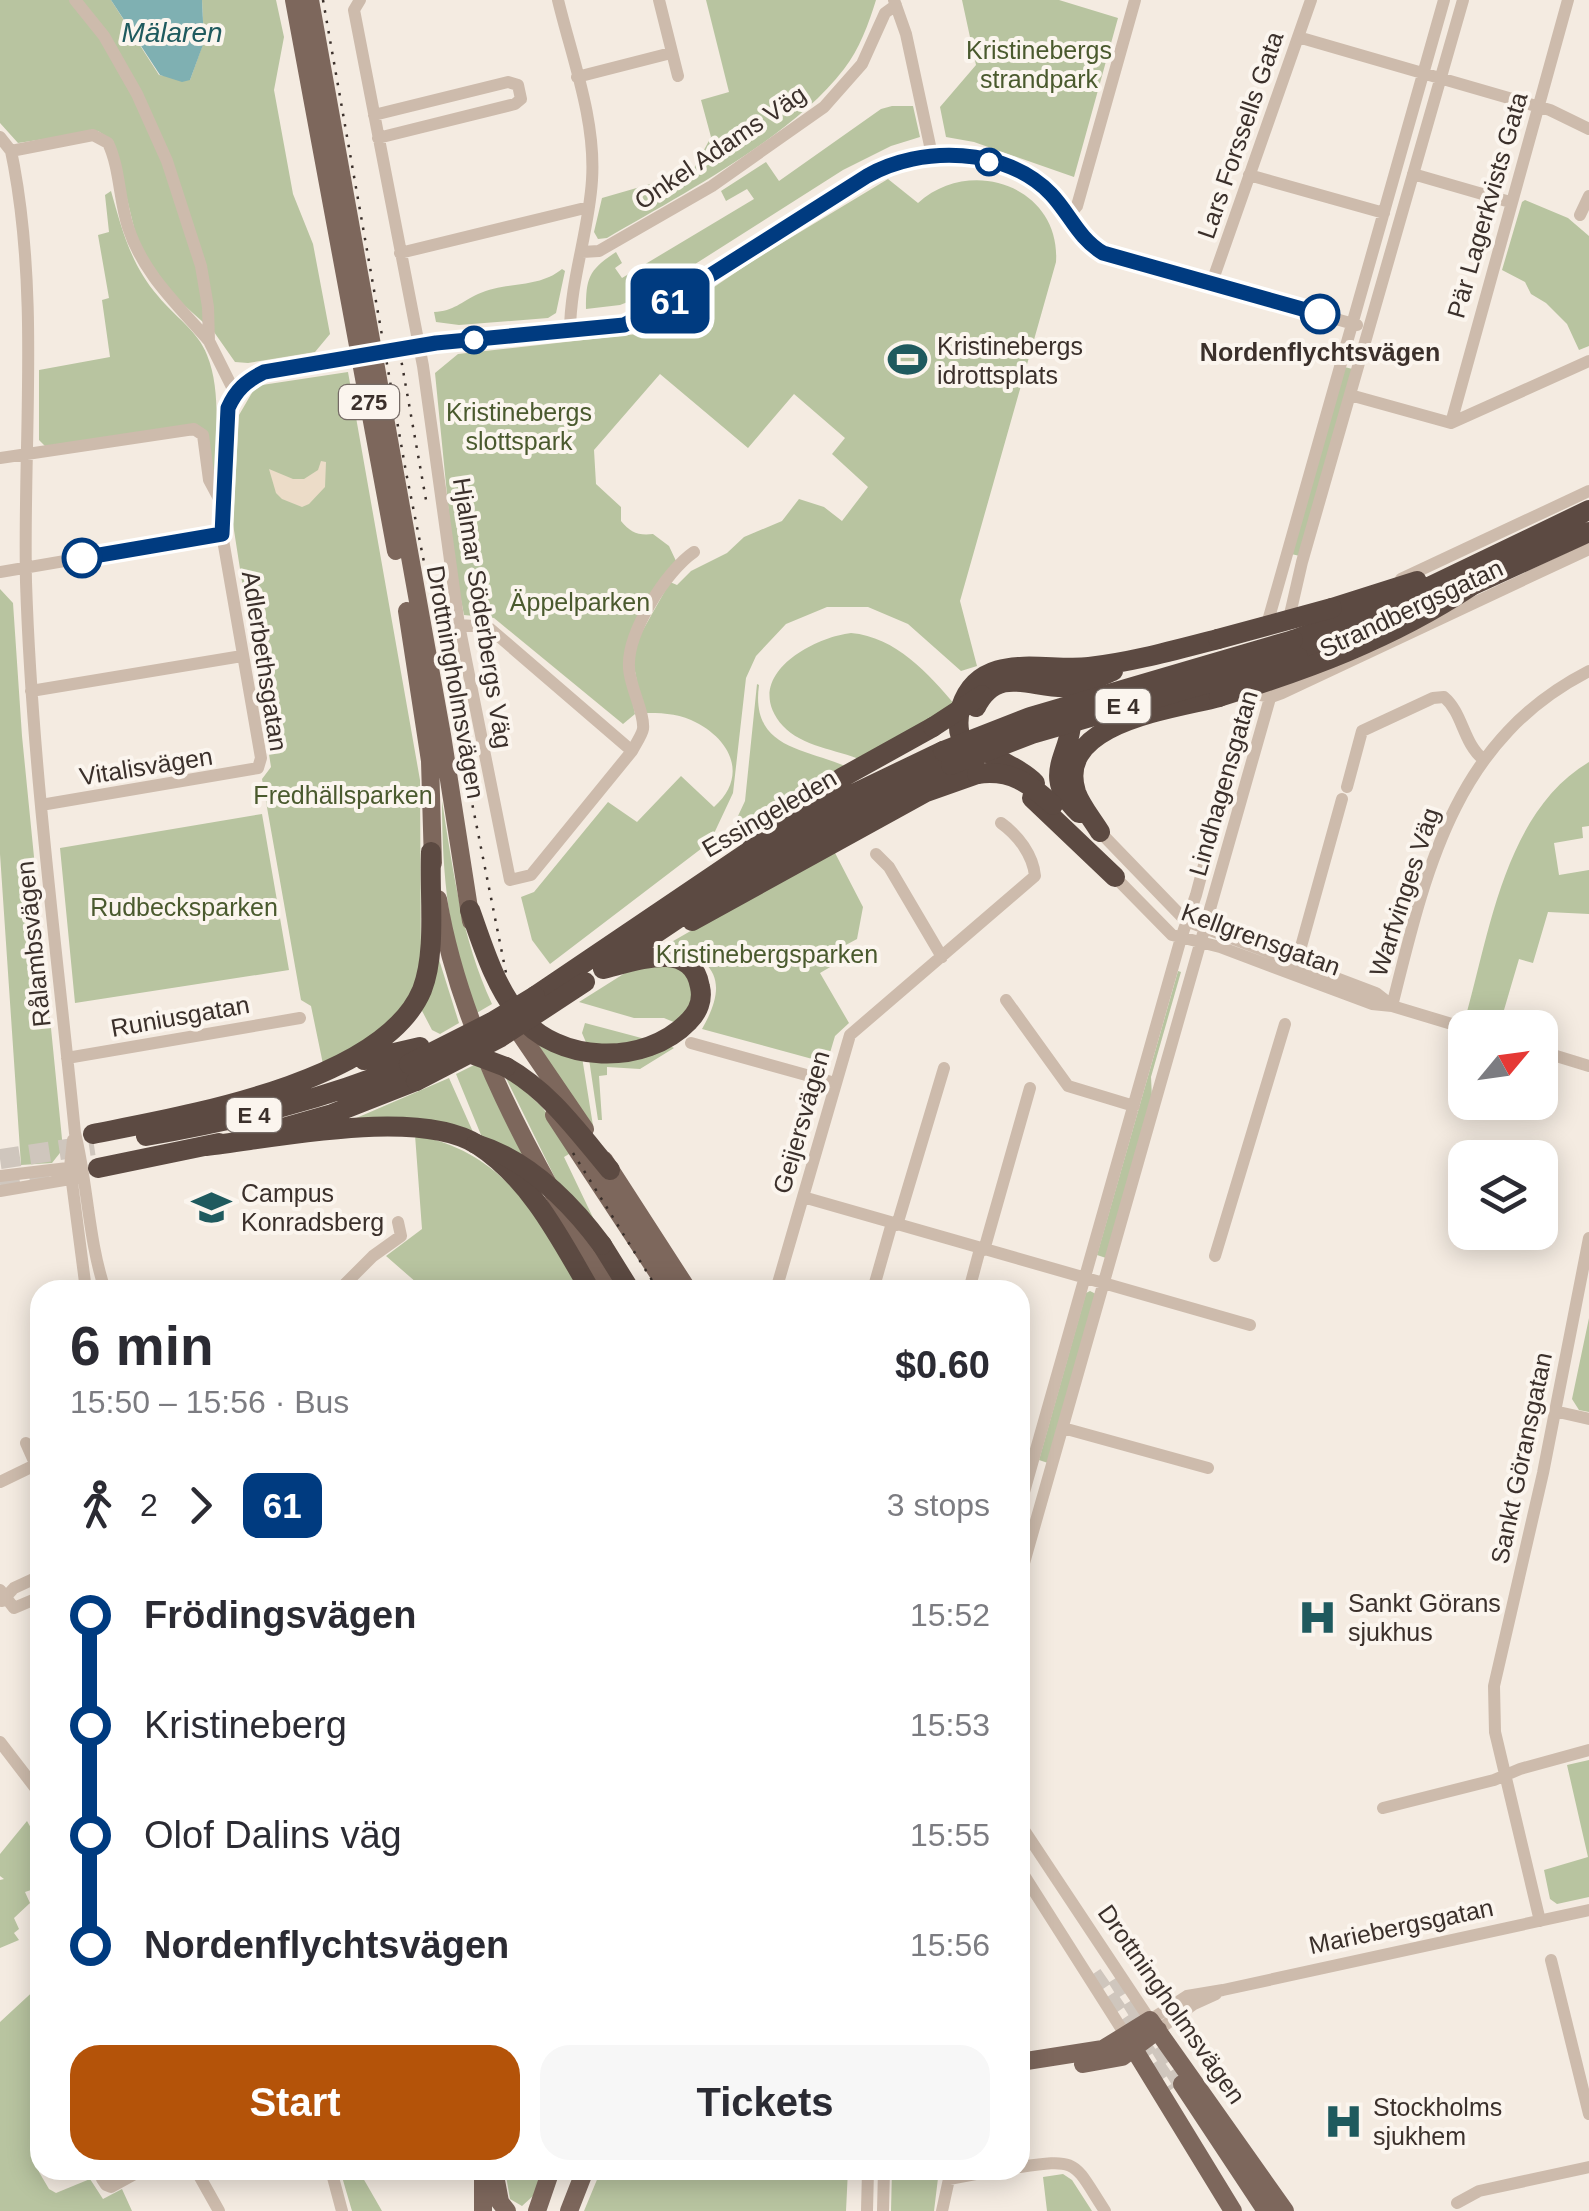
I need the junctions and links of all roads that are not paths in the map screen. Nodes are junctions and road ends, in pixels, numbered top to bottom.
1 (74, 0) edge
2 (294, 0) edge
3 (310, 0) edge
4 (360, 0) edge
5 (558, 0) edge
6 (659, 0) edge
7 (1136, 0) edge
8 (1311, 0) edge
9 (1444, 0) edge
10 (1463, 0) edge
11 (1568, 0) edge
12 (895, 3) edge
13 (1298, 37) junction
14 (311, 42) junction
15 (672, 53) junction
16 (1423, 73) junction
17 (678, 76) dead end
18 (576, 77) junction
19 (1441, 79) junction
20 (1538, 106) junction
21 (374, 115) junction
22 (1589, 129) edge
23 (0, 136) edge
24 (378, 138) junction
25 (11, 151) junction
26 (932, 154) junction
27 (1413, 174) junction
28 (1249, 175) junction
29 (1589, 196) edge
30 (1510, 202) junction
31 (588, 207) junction
32 (1384, 213) junction
33 (1580, 215) dead end
34 (1068, 217) junction
35 (582, 252) junction
36 (400, 253) junction
37 (1211, 284) junction
38 (1352, 323) junction
39 (1369, 328) junction
40 (570, 332) junction
41 (210, 342) junction
42 (418, 346) junction
43 (403, 348) tunnel mouth
44 (345, 358) dead end
45 (1589, 360) edge
46 (235, 393) junction
47 (1350, 395) junction
48 (1451, 423) junction
49 (25, 453) junction
50 (0, 458) edge
51 (1589, 491) edge
52 (225, 510) junction
53 (1589, 510) edge
54 (1589, 532) edge
55 (222, 534) junction
56 (1589, 549) edge
57 (694, 552) dead end
58 (1490, 557) junction
59 (26, 568) junction
60 (0, 572) edge
61 (1470, 587) junction
62 (1273, 600) junction
63 (1293, 603) junction
64 (458, 625) junction
65 (242, 656) junction
66 (1152, 656) junction
67 (1589, 671) edge
68 (1052, 686) junction
69 (31, 691) junction
70 (1251, 693) junction
71 (982, 695) junction
72 (1271, 697) junction
73 (632, 751) junction
74 (947, 758) junction
75 (1483, 759) junction
76 (258, 768) joint
77 (1063, 794) junction
78 (42, 806) junction
79 (1217, 818) junction
80 (1001, 823) dead end
81 (1235, 826) junction
82 (1094, 838) junction
83 (431, 852) junction
84 (876, 854) dead end
85 (1115, 876) junction
86 (688, 890) junction
87 (470, 910) junction
88 (1186, 921) junction
89 (1206, 928) junction
90 (1180, 938) junction
91 (644, 940) junction
92 (1202, 944) junction
93 (942, 956) junction
94 (1297, 961) junction
95 (588, 973) junction
96 (1006, 1000) dead end
97 (1392, 1006) junction
98 (300, 1018) dead end
99 (1448, 1023) edge
100 (1285, 1024) dead end
101 (691, 1043) dead end
102 (1558, 1057) edge
103 (68, 1058) junction
104 (415, 1064) junction
105 (1589, 1066) edge
106 (944, 1068) dead end
107 (512, 1070) junction
108 (301, 1082) junction
109 (835, 1083) junction
110 (1030, 1088) dead end
111 (1134, 1106) junction
112 (87, 1137) junction
113 (476, 1144) junction
114 (206, 1146) junction
115 (610, 1170) junction
116 (81, 1171) junction
117 (0, 1176) edge
118 (0, 1191) edge
119 (803, 1197) junction
120 (398, 1222) dead end
121 (895, 1224) junction
122 (1589, 1238) edge
123 (982, 1250) junction
124 (1215, 1256) dead end
125 (1086, 1278) junction
126 (86, 1280) edge
127 (102, 1280) edge
128 (348, 1280) edge
129 (584, 1280) edge
130 (602, 1280) edge
131 (624, 1280) edge
132 (676, 1280) edge
133 (677, 1280) edge
134 (779, 1280) edge
135 (877, 1280) edge
136 (972, 1280) edge
137 (1104, 1284) junction
138 (1250, 1325) dead end
139 (1554, 1411) junction
140 (1589, 1419) edge
141 (1063, 1428) junction
142 (26, 1443) dead end
143 (1030, 1445) edge
144 (30, 1452) edge
145 (30, 1467) edge
146 (1208, 1468) dead end
147 (0, 1482) edge
148 (1030, 1542) edge
149 (30, 1581) edge
150 (2, 1597) edge
151 (30, 1601) edge
152 (0, 1742) edge
153 (1589, 1750) edge
154 (1506, 1775) junction
155 (30, 1781) edge
156 (1383, 1808) dead end
157 (1030, 1839) edge
158 (1030, 1885) edge
159 (1589, 1910) edge
160 (1540, 1921) junction
161 (1551, 1960) dead end
162 (1154, 2025) junction
163 (1130, 2043) junction
164 (1030, 2060) edge
165 (1030, 2072) edge
166 (1589, 2114) edge
167 (1030, 2165) edge
168 (1589, 2166) edge
169 (202, 2180) edge
170 (334, 2180) edge
171 (483, 2180) edge
172 (496, 2180) edge
173 (548, 2180) edge
174 (581, 2180) edge
175 (868, 2180) edge
176 (884, 2180) edge
177 (949, 2180) edge
178 (1457, 2203) dead end
179 (536, 2210) edge
180 (219, 2211) edge
181 (342, 2211) edge
182 (483, 2211) edge
183 (507, 2211) edge
184 (569, 2211) edge
185 (867, 2211) edge
186 (883, 2211) edge
187 (942, 2211) edge
188 (1105, 2211) edge
189 (1233, 2211) edge
190 (1252, 2211) edge
191 (1266, 2211) edge
192 (1284, 2211) edge

1 - 41 street
2 - 14 main road, 275
3 - 14 main road, 275
4 - 21 street, Hjalmar Söderbergs Väg
5 - 18 street
6 - 15 street
7 - 34 street
8 - 13 street, Lars Forssells Gata
9 - 16 street, Lindhagensgatan
10 - 19 street, Lindhagensgatan
11 - 20 street, Pär Lagerkvists Gata
12 - 26 street
12 - 35 street, Onkel Adams Väg
13 - 16 street
13 - 28 street, Lars Forssells Gata
14 - 83 main road, Drottningholmsvägen / 275
14 - 87 main road, Drottningholmsvägen / 275
15 - 17 street
15 - 18 street
16 - 19 street
16 - 32 street, Lindhagensgatan
18 - 31 street
19 - 20 street
19 - 27 street, Lindhagensgatan
20 - 22 street
20 - 30 street, Pär Lagerkvists Gata
21 - 24 street, Hjalmar Söderbergs Väg
21 - 24 street
23 - 25 street
24 - 36 street, Hjalmar Söderbergs Väg
25 - 41 street
25 - 49 street, Rålambsvägen
26 - 34 street
26 - 40 street
27 - 30 street
27 - 39 street, Lindhagensgatan
28 - 32 street
28 - 37 street, Lars Forssells Gata
29 - 33 street
30 - 48 street, Pär Lagerkvists Gata
31 - 35 street
31 - 36 street
32 - 38 street, Lindhagensgatan
34 - 37 street
35 - 40 street
36 - 42 street, Hjalmar Söderbergs Väg
37 - 38 street
38 - 39 street
38 - 62 street, Lindhagensgatan
39 - 47 street, Lindhagensgatan
40 - 42 street
41 - 46 street
42 - 43 street
42 - 64 street, Hjalmar Söderbergs Väg
44 - 46 street
45 - 48 street
46 - 52 street, Adlerbethsgatan
47 - 48 street
47 - 63 street, Lindhagensgatan
49 - 50 street
49 - 52 street
49 - 59 street, Rålambsvägen
51 - 63 street, Strandbergsgatan
52 - 55 street, Adlerbethsgatan
53 - 58 highway, E 4
54 - 61 highway, E 4
55 - 59 street
55 - 65 street, Adlerbethsgatan
56 - 72 street, Strandbergsgatan
57 - 73 street
58 - 66 highway, bridge
58 - 74 highway, Essingeleden / E 4, bridge
59 - 60 street
59 - 69 street, Rålambsvägen
61 - 74 highway, Essingeleden / E 4, bridge
61 - 77 highway, bridge
62 - 63 street, Strandbergsgatan
62 - 70 street, Lindhagensgatan
63 - 72 street, Lindhagensgatan
64 - 73 street
64 - 73 street, Hjalmar Söderbergs Väg
65 - 69 street
65 - 76 street, Adlerbethsgatan
66 - 68 highway
66 - 85 highway
67 - 75 street, Warfvinges Väg
68 - 71 highway
68 - 77 highway, bridge
69 - 78 street, Rålambsvägen
70 - 72 street
70 - 79 street, Lindhagensgatan
71 - 77 highway, bridge
71 - 86 highway, bridge
72 - 81 street, Lindhagensgatan
74 - 86 highway, Essingeleden / E 4
74 - 91 highway, Essingeleden / E 4
75 - 94 street
75 - 97 street, Warfvinges Väg
76 - 78 street, Vitalisvägen
77 - 82 highway
77 - 82 highway
77 - 91 highway, bridge
78 - 103 street, Rålambsvägen
79 - 81 street
79 - 88 street, Lindhagensgatan
80 - 93 street, Geijersvägen
81 - 89 street, Lindhagensgatan
82 - 85 street, Kellgrensgatan
82 - 88 street, Kellgrensgatan
83 - 108 highway
83 - 130 main road, Drottningholmsvägen
84 - 93 street
85 - 90 street, Kellgrensgatan
86 - 95 highway, Essingeleden / E 4
87 - 95 highway
87 - 115 main road, Drottningholmsvägen
88 - 89 street, Kellgrensgatan
88 - 90 street, Lindhagensgatan
89 - 92 street, Lindhagensgatan
89 - 94 street, Kellgrensgatan
90 - 92 street, Kellgrensgatan
90 - 111 street, Lindhagensgatan
91 - 95 highway, Essingeleden / E 4
92 - 97 street, Kellgrensgatan
92 - 137 street, Lindhagensgatan
93 - 109 street, Geijersvägen
94 - 97 street, Kellgrensgatan
95 - 104 highway, Essingeleden / E 4, bridge
96 - 111 street
97 - 99 street, Kellgrensgatan
98 - 103 street, Runiusgatan
100 - 124 street
101 - 109 street
102 - 105 street
103 - 112 street, Rålambsvägen
104 - 107 highway, bridge
104 - 108 highway
104 - 112 highway, Essingeleden / E 4
104 - 114 highway, Essingeleden / E 4
106 - 121 street
107 - 115 highway
107 - 132 main road, Drottningholmsvägen
108 - 112 highway
109 - 119 street, Geijersvägen
110 - 123 street
111 - 125 street, Lindhagensgatan
112 - 116 street, Rålambsvägen
113 - 114 highway
113 - 129 highway
113 - 131 highway, bridge
114 - 116 highway, Essingeleden / E 4
115 - 133 main road, Drottningholmsvägen
116 - 117 street
116 - 118 street
116 - 126 street, Rålambsvägen
116 - 127 street, Rålambsvägen
119 - 121 street
119 - 134 street, Geijersvägen
120 - 128 street
121 - 123 street
121 - 135 street
122 - 139 street, Sankt Göransgatan
123 - 125 street
123 - 136 street
125 - 137 street
125 - 143 street, Lindhagensgatan
137 - 138 street
137 - 141 street, Lindhagensgatan
139 - 140 street
139 - 154 street, Sankt Göransgatan
141 - 146 street
141 - 148 street, Lindhagensgatan
142 - 144 street
145 - 147 street
149 - 150 street
150 - 151 street
152 - 155 street
153 - 154 street
154 - 156 street
154 - 160 street, Sankt Göransgatan
157 - 162 street, Drottningholmsvägen
158 - 163 street, Drottningholmsvägen
159 - 160 street, Mariebergsgatan
160 - 162 street, Mariebergsgatan
161 - 166 street
162 - 163 main road, Mariebergsgatan
162 - 192 main road, Drottningholmsvägen
163 - 164 main road
163 - 165 main road
163 - 189 main road, Drottningholmsvägen
167 - 188 street
168 - 178 street
169 - 180 street
170 - 181 street
171 - 182 main road
172 - 183 main road
173 - 179 main road
174 - 184 main road
175 - 185 street
176 - 186 street
177 - 187 street
190 - 191 main road

